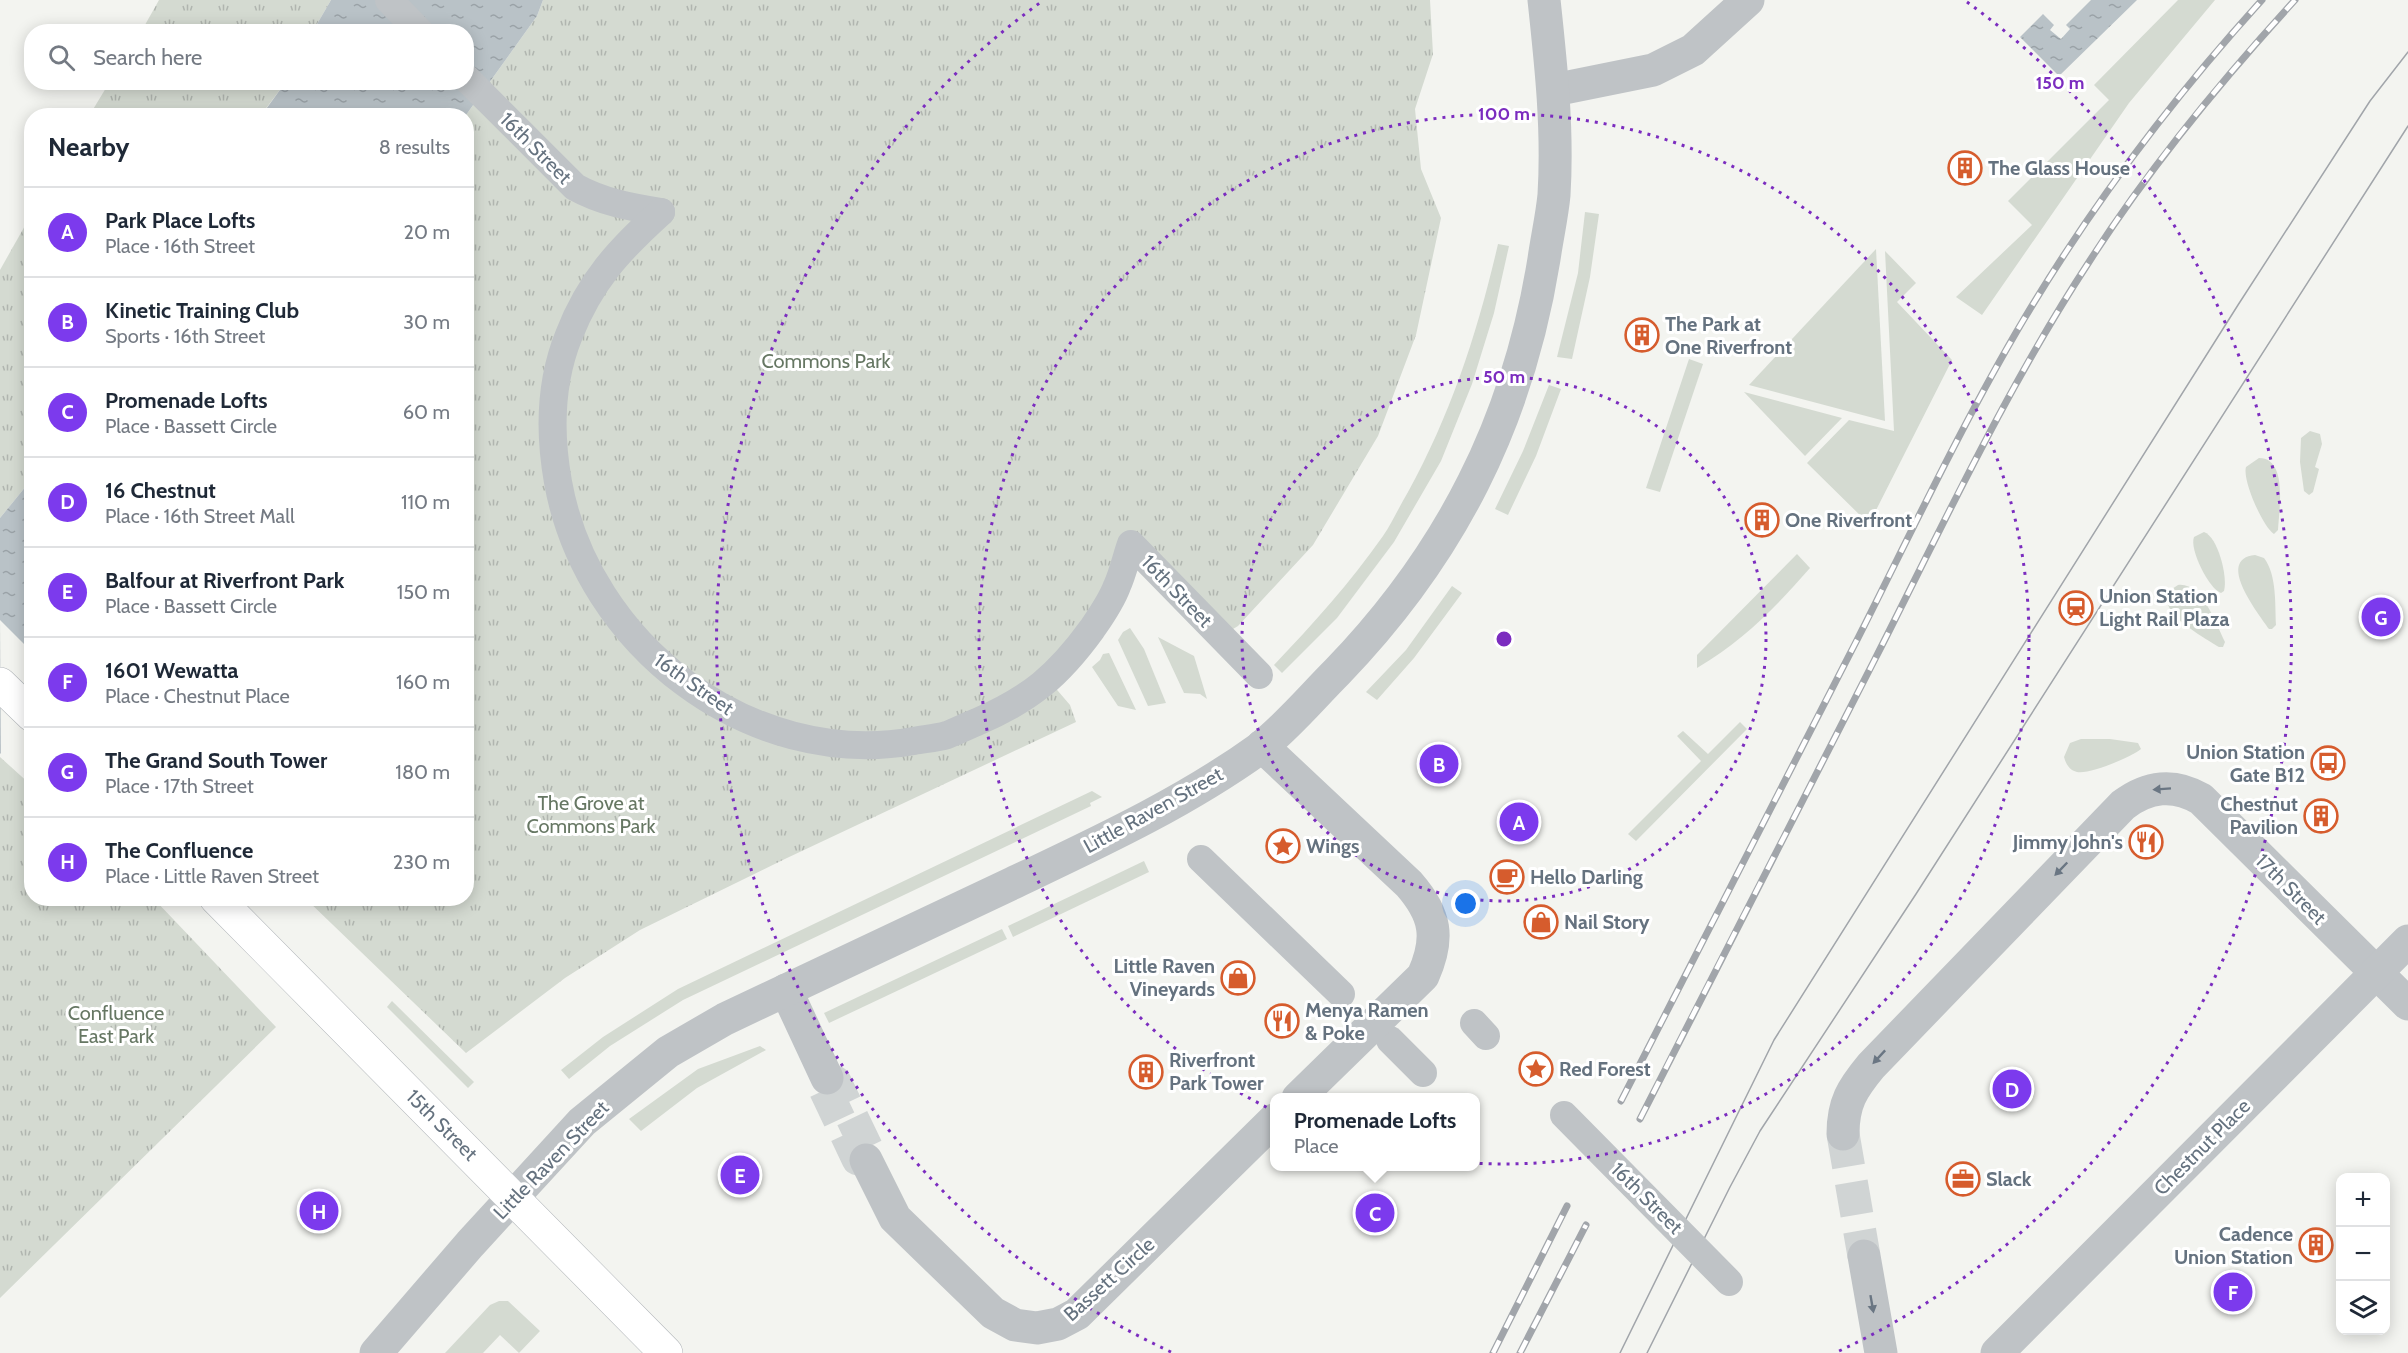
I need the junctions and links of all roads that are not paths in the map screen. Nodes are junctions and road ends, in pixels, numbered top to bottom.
1 (389, 0) edge
2 (1544, 0) edge
3 (1748, 0) edge
4 (412, 24) edge
5 (474, 86) edge
6 (1554, 90) junction
7 (1259, 675) dead end
8 (0, 684) edge
9 (24, 707) edge
10 (1262, 746) junction
11 (1201, 859) dead end
12 (224, 906) edge
13 (2408, 941) edge
14 (2376, 973) junction
15 (786, 990) junction
16 (1341, 994) dead end
17 (2408, 1004) edge
18 (1390, 1040) dead end
19 (1423, 1073) dead end
20 (827, 1078) tunnel mouth
21 (1303, 1093) edge
22 (1564, 1115) dead end
23 (1270, 1125) edge
24 (1843, 1134) tunnel mouth
25 (866, 1160) dead end
26 (513, 1197) junction
27 (1864, 1256) tunnel mouth
28 (1730, 1282) dead end
29 (376, 1353) edge
30 (666, 1353) edge
31 (1881, 1353) edge
32 (1997, 1353) edge

1 - 4 street
2 - 6 street, Little Raven Street
3 - 6 street
5 - 7 street, 16th Street
6 - 10 street, Little Raven Street
8 - 9 main road
10 - 15 street, Little Raven Street
10 - 21 street
11 - 16 street
12 - 26 main road, 15th Street
13 - 14 street, Chestnut Place
14 - 17 street, 17th Street
14 -> 24 street, 17th Street
14 - 32 street, Chestnut Place
15 - 20 street
15 - 26 street, Little Raven Street
18 - 19 street
22 - 28 street, 16th Street, bridge
23 - 25 street, Bassett Circle
26 - 29 street, Little Raven Street
26 - 30 main road, 15th Street
27 -> 31 street

